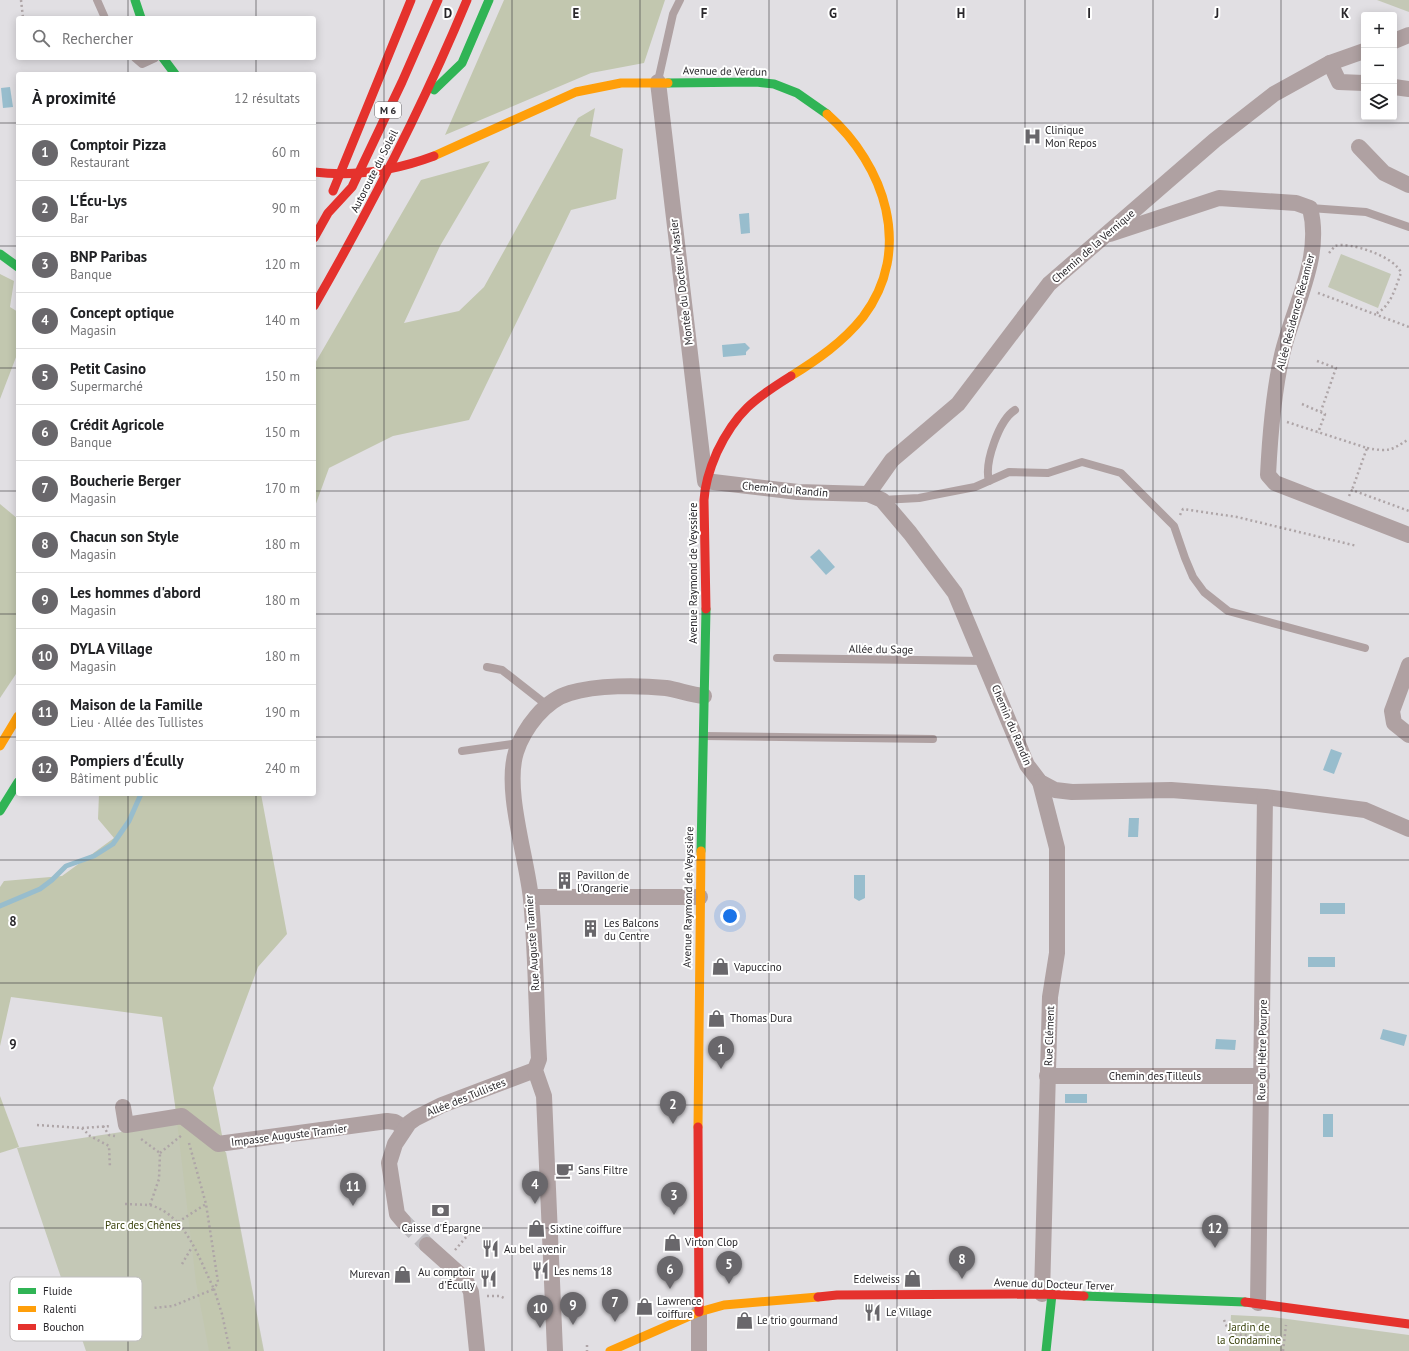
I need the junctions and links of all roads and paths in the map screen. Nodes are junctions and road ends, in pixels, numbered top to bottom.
1 (21, 0) edge
2 (97, 0) edge
3 (135, 0) edge
4 (411, 0) edge
5 (438, 0) edge
6 (467, 0) edge
7 (490, 0) edge
8 (680, 0) edge
9 (23, 16) edge
10 (104, 16) edge
11 (140, 16) edge
12 (1409, 36) edge
13 (1397, 40) edge
14 (1361, 52) edge
15 (137, 60) edge
16 (151, 60) edge
17 (164, 60) edge
18 (1330, 63) junction
19 (174, 72) edge
20 (658, 82) junction
21 (1361, 83) edge
22 (1397, 87) edge
23 (1409, 89) edge
24 (424, 99) junction
25 (1359, 147) dead end
26 (316, 172) edge
27 (1409, 185) edge
28 (1310, 208) junction
29 (328, 213) junction
30 (1409, 227) edge
31 (316, 234) edge
32 (1103, 237) junction
33 (0, 254) edge
34 (1327, 257) dead end
35 (16, 265) edge
36 (1303, 287) junction
37 (316, 302) edge
38 (1375, 314) junction
39 (1409, 327) edge
40 (1317, 361) dead end
41 (1302, 404) dead end
42 (1015, 410) dead end
43 (1321, 411) junction
44 (1284, 421) dead end
45 (1318, 433) junction
46 (1409, 439) edge
47 (1368, 448) junction
48 (989, 480) junction
49 (705, 481) junction
50 (1352, 490) junction
51 (875, 497) junction
52 (1344, 509) junction
53 (1409, 511) edge
54 (1174, 526) junction
55 (1409, 535) edge
56 (1357, 546) dead end
57 (1365, 648) dead end
58 (777, 658) dead end
59 (985, 662) junction
60 (1409, 665) edge
61 (487, 667) dead end
62 (704, 696) junction
63 (548, 706) junction
64 (16, 719) edge
65 (1409, 735) edge
66 (704, 736) junction
67 (933, 740) dead end
68 (520, 743) junction
69 (0, 746) edge
70 (462, 751) dead end
71 (1040, 782) junction
72 (16, 785) edge
73 (1265, 797) junction
74 (0, 811) edge
75 (1409, 829) edge
76 (531, 897) junction
77 (700, 897) junction
78 (535, 1070) junction
79 (1047, 1076) junction
80 (1262, 1076) junction
81 (123, 1107) dead end
82 (182, 1116) junction
83 (37, 1125) dead end
84 (103, 1126) junction
85 (407, 1126) junction
86 (82, 1128) junction
87 (124, 1130) junction
88 (186, 1132) junction
89 (136, 1137) dead end
90 (160, 1153) junction
91 (110, 1168) dead end
92 (125, 1204) dead end
93 (206, 1204) junction
94 (150, 1205) junction
95 (403, 1221) tunnel mouth
96 (178, 1222) junction
97 (474, 1228) dead end
98 (427, 1245) tunnel mouth
99 (192, 1247) junction
100 (453, 1251) dead end
101 (182, 1264) dead end
102 (214, 1289) junction
103 (1047, 1294) junction
104 (486, 1296) dead end
105 (504, 1298) dead end
106 (1216, 1301) junction
107 (1258, 1303) junction
108 (153, 1308) dead end
109 (699, 1312) junction
110 (1409, 1324) edge
111 (1286, 1325) dead end
112 (1284, 1338) junction
113 (587, 1345) dead end
114 (230, 1351) edge
115 (477, 1351) edge
116 (555, 1351) edge
117 (587, 1351) edge
118 (610, 1351) edge
119 (699, 1351) edge
120 (1046, 1351) edge
121 (1283, 1351) edge

1 - 9 path
2 - 10 lane
3 - 11 main road
4 - 29 main road
5 - 29 main road, Autoroute du Soleil / M 6
6 - 24 main road, Autoroute du Soleil / M 6
7 - 24 main road
8 - 20 lane
12 - 13 street
14 - 18 street, Chemin de la Vernique
15 - 16 lane
17 - 19 main road
18 - 21 street
18 - 32 street, Chemin de la Vernique
20 - 26 main road, Avenue de Verdun, bridge
20 - 49 street, Montée du Docteur Mastier
20 - 49 main road, Avenue de Verdun
22 - 23 street
24 - 37 main road, Autoroute du Soleil / M 6
25 - 27 street
28 - 30 lane
28 - 32 street
28 - 36 street, Allée Résidence Récamier
29 - 31 main road, Autoroute du Soleil / M 6
32 - 51 street, Chemin de la Vernique
33 - 35 main road
34 - 38 path
36 - 38 path
36 - 52 street, Allée Résidence Récamier
38 - 39 path
40 - 43 path
41 - 43 path
42 - 48 lane
43 - 45 path
44 - 45 path
45 - 47 path
46 - 47 path
47 - 50 path
48 - 51 lane
48 - 54 lane
49 - 51 street, Chemin du Randin
49 - 62 main road, Avenue Raymond de Veyssière
50 - 52 path
50 - 53 path
51 - 59 street, Chemin du Randin
52 - 55 street, Allée Résidence Récamier
54 - 56 path
54 - 57 lane
58 - 59 lane, Allée du Sage
59 - 71 street, Chemin du Randin
60 - 65 street
61 - 63 lane
62 - 63 street, Rue Auguste Tramier
62 - 66 main road, Avenue Raymond de Veyssière
63 - 68 street, Rue Auguste Tramier
64 - 69 main road
66 - 67 lane
66 - 77 main road, Avenue Raymond de Veyssière
68 - 70 lane
68 - 76 street, Rue Auguste Tramier
71 - 73 street, Chemin du Randin
71 - 79 street, Rue Clément
72 - 74 main road
73 - 75 street, Chemin du Randin
73 - 80 street, Rue du Hêtre Pourpre
76 - 77 street
76 - 78 street, Rue Auguste Tramier
77 - 109 main road, Avenue Raymond de Veyssière
78 - 85 street, Allée des Tullistes
78 - 116 street, Rue Auguste Tramier
79 - 80 street, Chemin des Tilleuls
79 - 103 street, Rue Clément
80 - 107 street, Rue du Hêtre Pourpre
81 - 87 street
82 - 85 street, Impasse Auguste Tramier
82 - 87 street
82 - 88 path
83 - 86 path
84 - 86 path
84 - 87 path
84 - 87 path
85 - 95 street, Allée des Tullistes
86 - 91 path
88 - 90 path
88 - 93 path
89 - 90 path
90 - 94 path
92 - 94 path
93 - 96 path
93 - 102 path
94 - 96 path
96 - 99 path
97 - 100 path
98 - 115 street
99 - 101 path
99 - 102 path
102 - 108 path
102 - 114 path
103 - 106 main road, Avenue du Docteur Terver
103 - 109 main road, Avenue du Docteur Terver
103 - 120 main road
104 - 105 path
106 - 107 main road, Avenue du Docteur Terver
106 - 112 path
107 - 110 main road, Avenue du Docteur Terver
109 - 118 main road, Avenue du Docteur Terver
109 - 119 street
111 - 112 path
112 - 121 path
113 - 117 path

